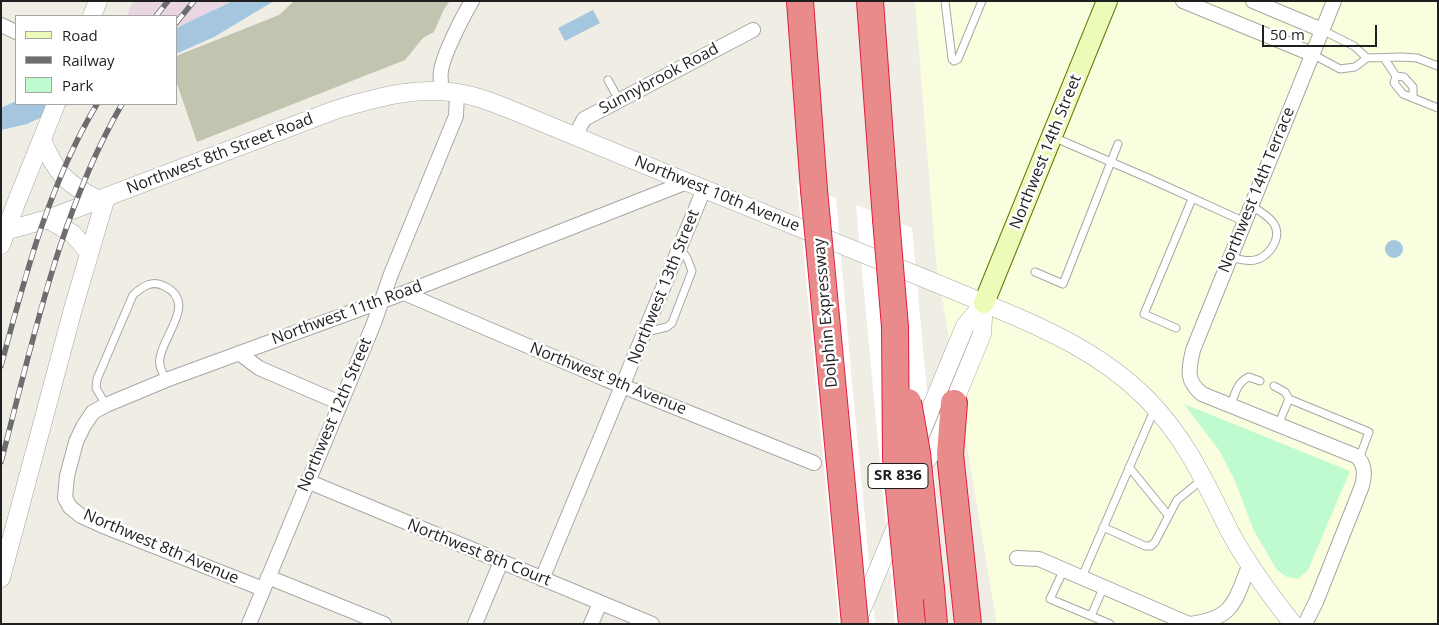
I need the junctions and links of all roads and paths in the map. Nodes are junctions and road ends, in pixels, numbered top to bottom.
1 (98, 1) edge
2 (472, 1) edge
3 (800, 1) edge
4 (870, 1) edge
5 (945, 1) edge
6 (982, 1) edge
7 (1107, 1) edge
8 (1183, 1) edge
9 (1253, 1) edge
10 (1334, 1) edge
11 (92, 15) edge
12 (1, 25) edge
13 (753, 30) dead end
14 (1322, 30) junction
15 (15, 32) edge
16 (1312, 54) junction
17 (1367, 58) junction
18 (1384, 58) junction
19 (1438, 66) edge
20 (1396, 76) junction
21 (608, 80) dead end
22 (449, 92) junction
23 (1413, 97) junction
24 (619, 100) junction
25 (1438, 108) edge
26 (53, 111) edge
27 (575, 136) junction
28 (1052, 137) junction
29 (42, 140) junction
30 (1118, 144) dead end
31 (1112, 162) junction
32 (687, 182) junction
33 (704, 189) junction
34 (102, 198) junction
35 (1192, 199) junction
36 (1251, 206) junction
37 (48, 219) junction
38 (1245, 222) junction
39 (3, 236) edge
40 (680, 248) junction
41 (89, 253) junction
42 (1231, 257) junction
43 (1034, 272) dead end
44 (404, 293) junction
45 (381, 301) junction
46 (984, 303) junction
47 (895, 327) junction
48 (1176, 328) dead end
49 (646, 332) junction
50 (239, 353) junction
51 (166, 380) junction
52 (1260, 381) dead end
53 (624, 386) junction
54 (1274, 386) dead end
55 (1289, 399) junction
56 (340, 403) junction
57 (954, 403) junction
58 (106, 405) junction
59 (1230, 405) junction
60 (1155, 408) junction
61 (1278, 424) junction
62 (1359, 459) junction
63 (814, 463) dead end
64 (1129, 467) junction
65 (921, 468) junction
66 (1204, 478) junction
67 (307, 481) junction
68 (65, 498) joint
69 (1168, 515) junction
70 (1103, 527) junction
71 (1017, 558) dead end
72 (501, 562) junction
73 (1250, 564) junction
74 (1064, 569) junction
75 (1082, 577) junction
76 (1, 578) edge
77 (542, 579) junction
78 (265, 583) junction
79 (1104, 586) junction
80 (600, 603) junction
81 (1091, 616) junction
82 (249, 624) edge
83 (384, 624) edge
84 (475, 624) edge
85 (591, 624) edge
86 (652, 624) edge
87 (856, 624) edge
88 (912, 624) edge
89 (934, 624) edge
90 (968, 624) edge
91 (1110, 624) edge
92 (1189, 624) edge
93 (1293, 624) edge
94 (1305, 624) edge

1 - 11 street
2 - 22 street, Northwest 12th Street
3 - 87 highway, Dolphin Expressway, bridge
4 - 47 highway, SR 836, bridge
5 - 6 lane
7 - 28 main road, Northwest 14th Street
8 - 16 street
9 - 14 street
10 - 14 street, Northwest 14th Terrace
12 - 15 street
13 - 24 street, Sunnybrook Road
14 - 16 street, Northwest 14th Terrace
14 - 17 lane
16 - 17 lane
16 - 36 street, Northwest 14th Terrace
17 - 18 lane
18 - 19 lane
18 - 20 lane
20 - 23 lane
20 - 23 lane
21 - 24 lane
22 - 27 street, Northwest 10th Avenue
22 - 34 street, Northwest 8th Street Road
22 - 45 street, Northwest 12th Street
23 - 25 lane
24 - 27 street, Sunnybrook Road
26 - 29 street
27 - 32 street, Northwest 10th Avenue
28 - 31 lane
28 - 46 main road, Northwest 14th Street
29 - 34 street
29 - 39 street
30 - 31 lane
31 - 35 lane
31 - 43 lane
32 - 33 street, Northwest 10th Avenue
32 - 44 street, Northwest 11th Road
33 - 40 street, Northwest 13th Street
33 - 46 street, Northwest 10th Avenue
34 - 37 street, Northwest 8th Street Road
34 - 41 street
35 - 38 lane
35 - 48 lane
36 - 38 street, Northwest 14th Terrace
36 - 42 lane
37 - 39 street, Northwest 8th Street Road
37 - 41 street
38 - 42 street, Northwest 14th Terrace
40 - 49 street, Northwest 13th Street
40 - 49 lane
41 - 76 street
42 - 59 street, Northwest 14th Terrace
44 - 45 street, Northwest 11th Road
44 - 53 street, Northwest 9th Avenue
45 - 50 street, Northwest 11th Road
45 - 56 street, Northwest 12th Street
46 - 57 street, Northwest 14th Street
46 - 60 street, Northwest 10th Avenue
46 - 65 street, Northwest 14th Street
47 - 88 highway, SR 836, bridge
47 - 89 highway, bridge
49 - 53 street, Northwest 13th Street
50 - 51 street, Northwest 11th Road
50 - 56 street
51 - 58 street, Northwest 11th Road
51 - 58 lane
52 - 59 lane
53 - 63 street, Northwest 9th Avenue
53 - 77 street, Northwest 13th Street
54 - 55 lane
55 - 61 lane
55 - 62 lane
56 - 67 street, Northwest 12th Street
57 - 65 street, Northwest 14th Street
57 - 90 highway
58 - 68 street, Northwest 11th Road
59 - 61 street
60 - 64 lane
60 - 66 street
61 - 62 street
62 - 94 street
64 - 69 lane
64 - 70 lane
65 - 87 street, Northwest 14th Street
66 - 69 lane
66 - 73 street
67 - 72 street, Northwest 8th Court
67 - 78 street, Northwest 12th Street
68 - 78 street, Northwest 8th Avenue
69 - 70 lane
70 - 75 lane
71 - 74 street
72 - 77 street, Northwest 8th Court
72 - 84 street
73 - 92 street
73 - 93 street
74 - 75 street
74 - 81 lane
75 - 79 street
77 - 80 street, Northwest 8th Court
78 - 82 street, Northwest 12th Street
78 - 83 street, Northwest 8th Avenue
79 - 81 lane
79 - 92 street
80 - 85 street
80 - 86 street, Northwest 8th Court
81 - 91 lane

